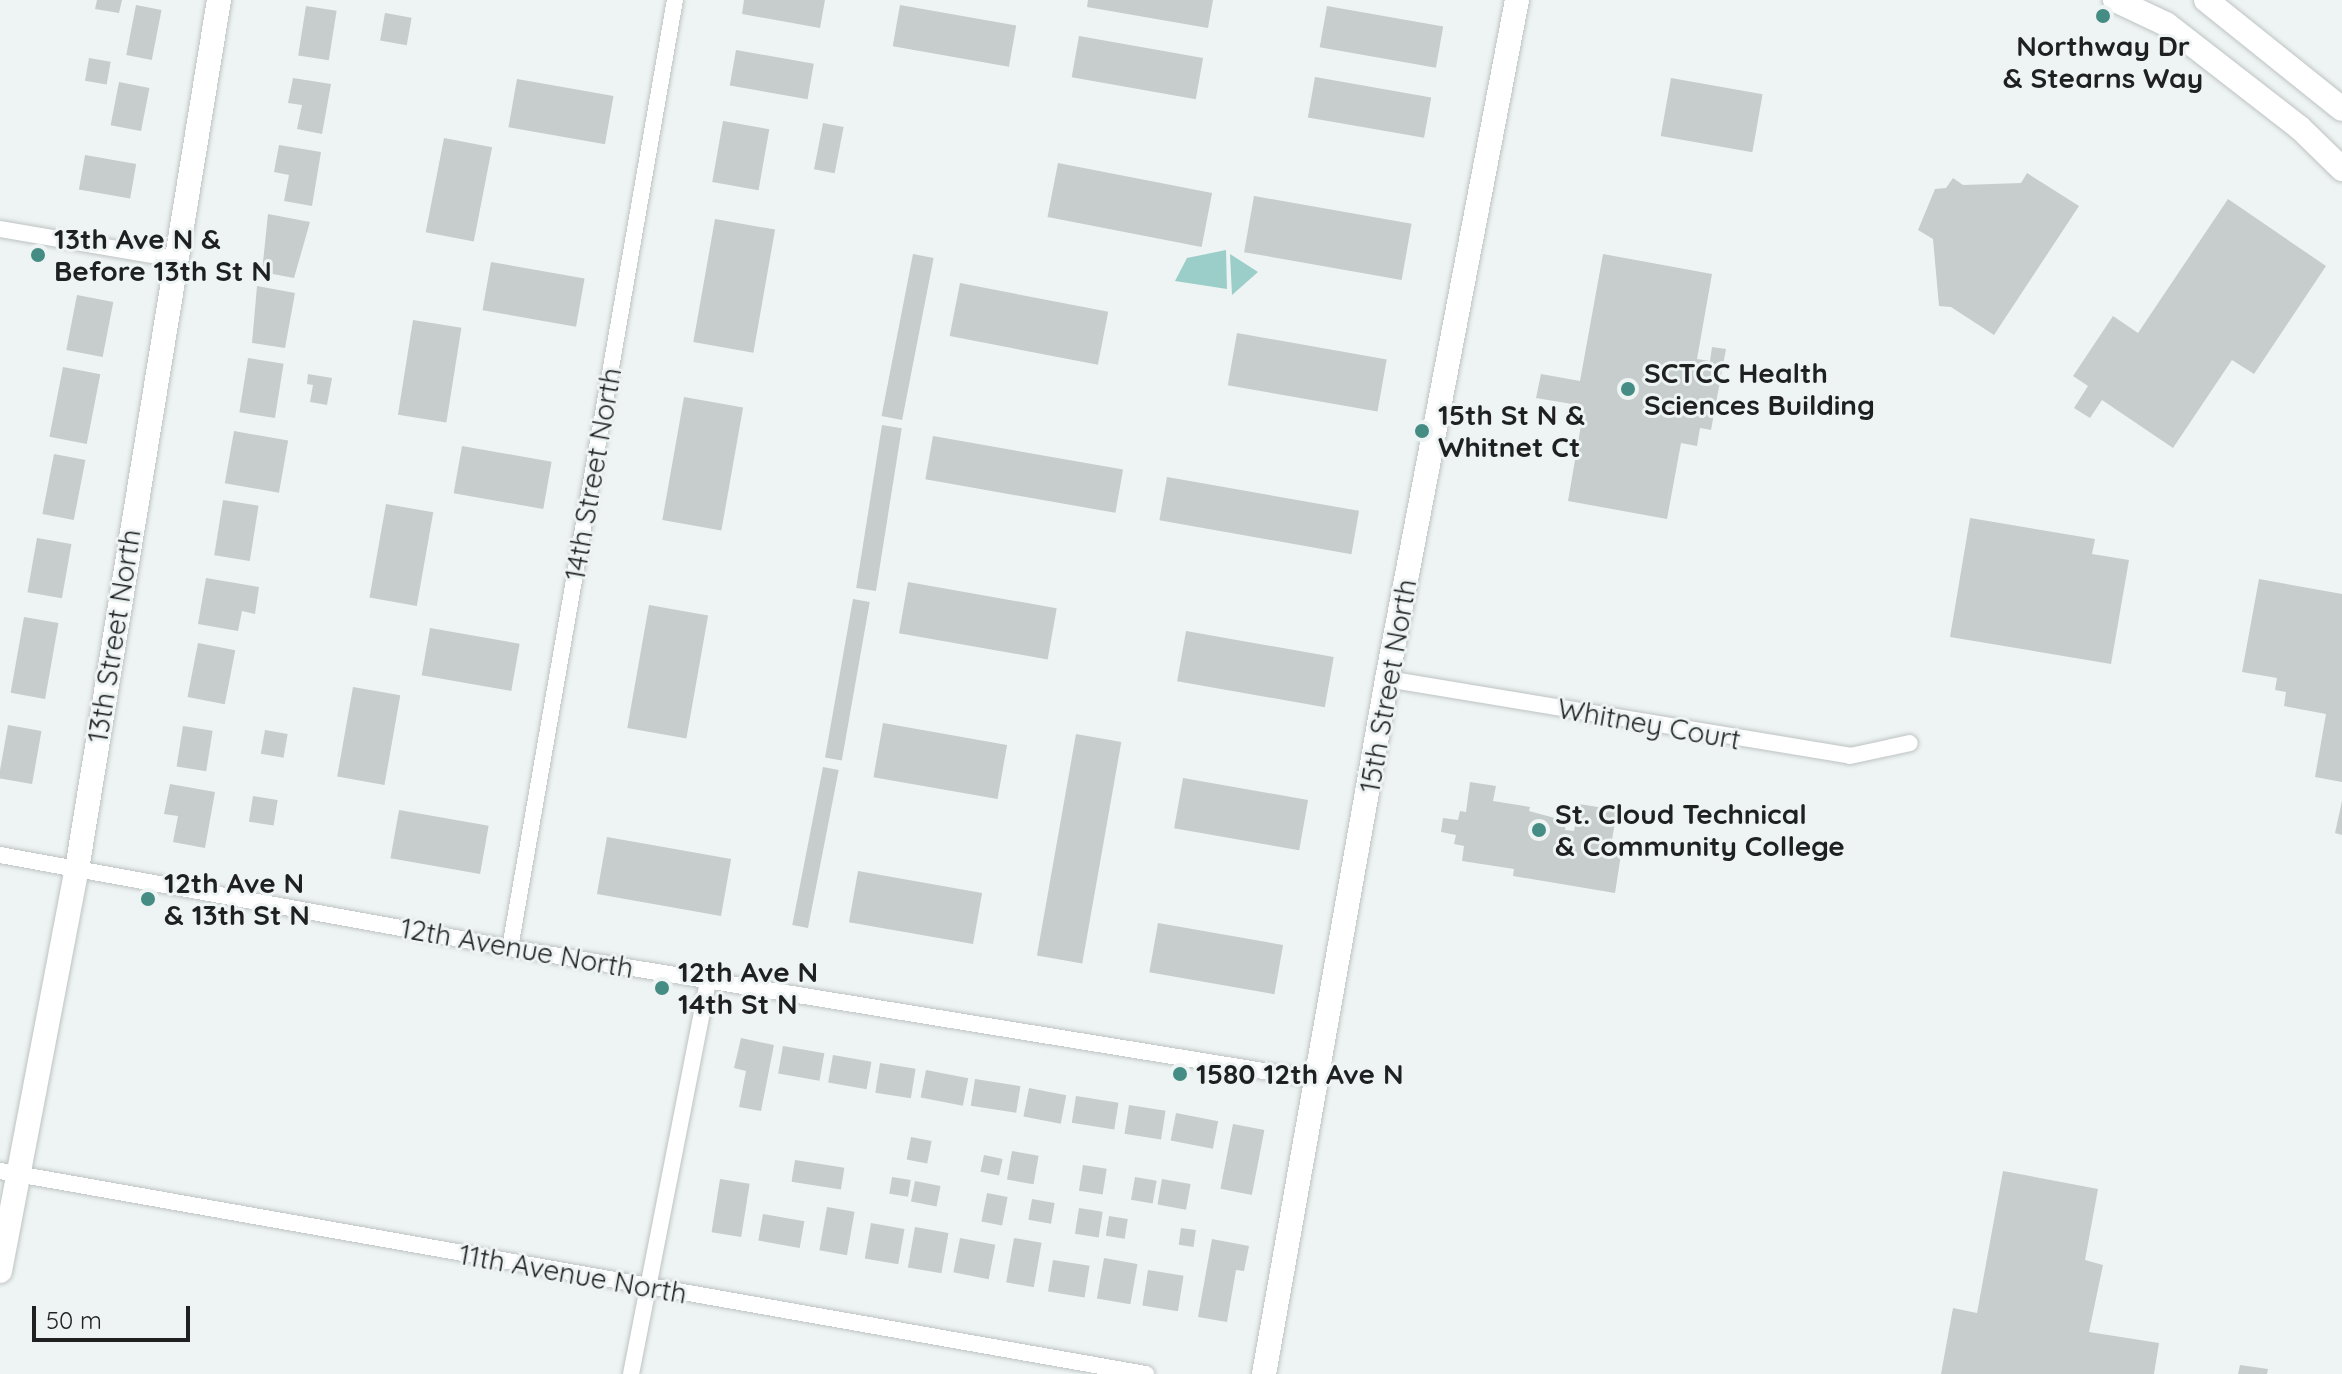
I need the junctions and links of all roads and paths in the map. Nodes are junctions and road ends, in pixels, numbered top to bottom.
1 (219, 0) edge
2 (675, 0) edge
3 (1517, 0) edge
4 (2115, 0) edge
5 (2206, 0) edge
6 (2342, 109) edge
7 (2342, 169) edge
8 (0, 229) edge
9 (176, 259) junction
10 (1387, 679) junction
11 (1910, 743) dead end
12 (0, 855) edge
13 (77, 869) junction
14 (510, 948) junction
15 (708, 980) junction
16 (1319, 1080) junction
17 (10, 1173) edge
18 (0, 1271) edge
19 (649, 1288) junction
20 (631, 1374) edge
21 (1146, 1374) edge
22 (1264, 1374) edge

1 - 9 street, 13th Street North
2 - 14 street, 14th Street North
3 - 10 street, 15th Street North
4 - 7 street
5 - 6 street
8 - 9 street
9 - 13 street, 13th Street North
10 - 11 street, Whitney Court
10 - 16 street, 15th Street North
12 - 13 street, 12th Avenue North
13 - 14 street, 12th Avenue North
13 - 17 street, 13th Street North
14 - 15 street, 12th Avenue North
15 - 16 street, 12th Avenue North
15 - 19 street
16 - 22 street, 15th Street North
17 - 18 street, 13th Street North
17 - 19 street, 11th Avenue North
19 - 20 street
19 - 21 street, 11th Avenue North

